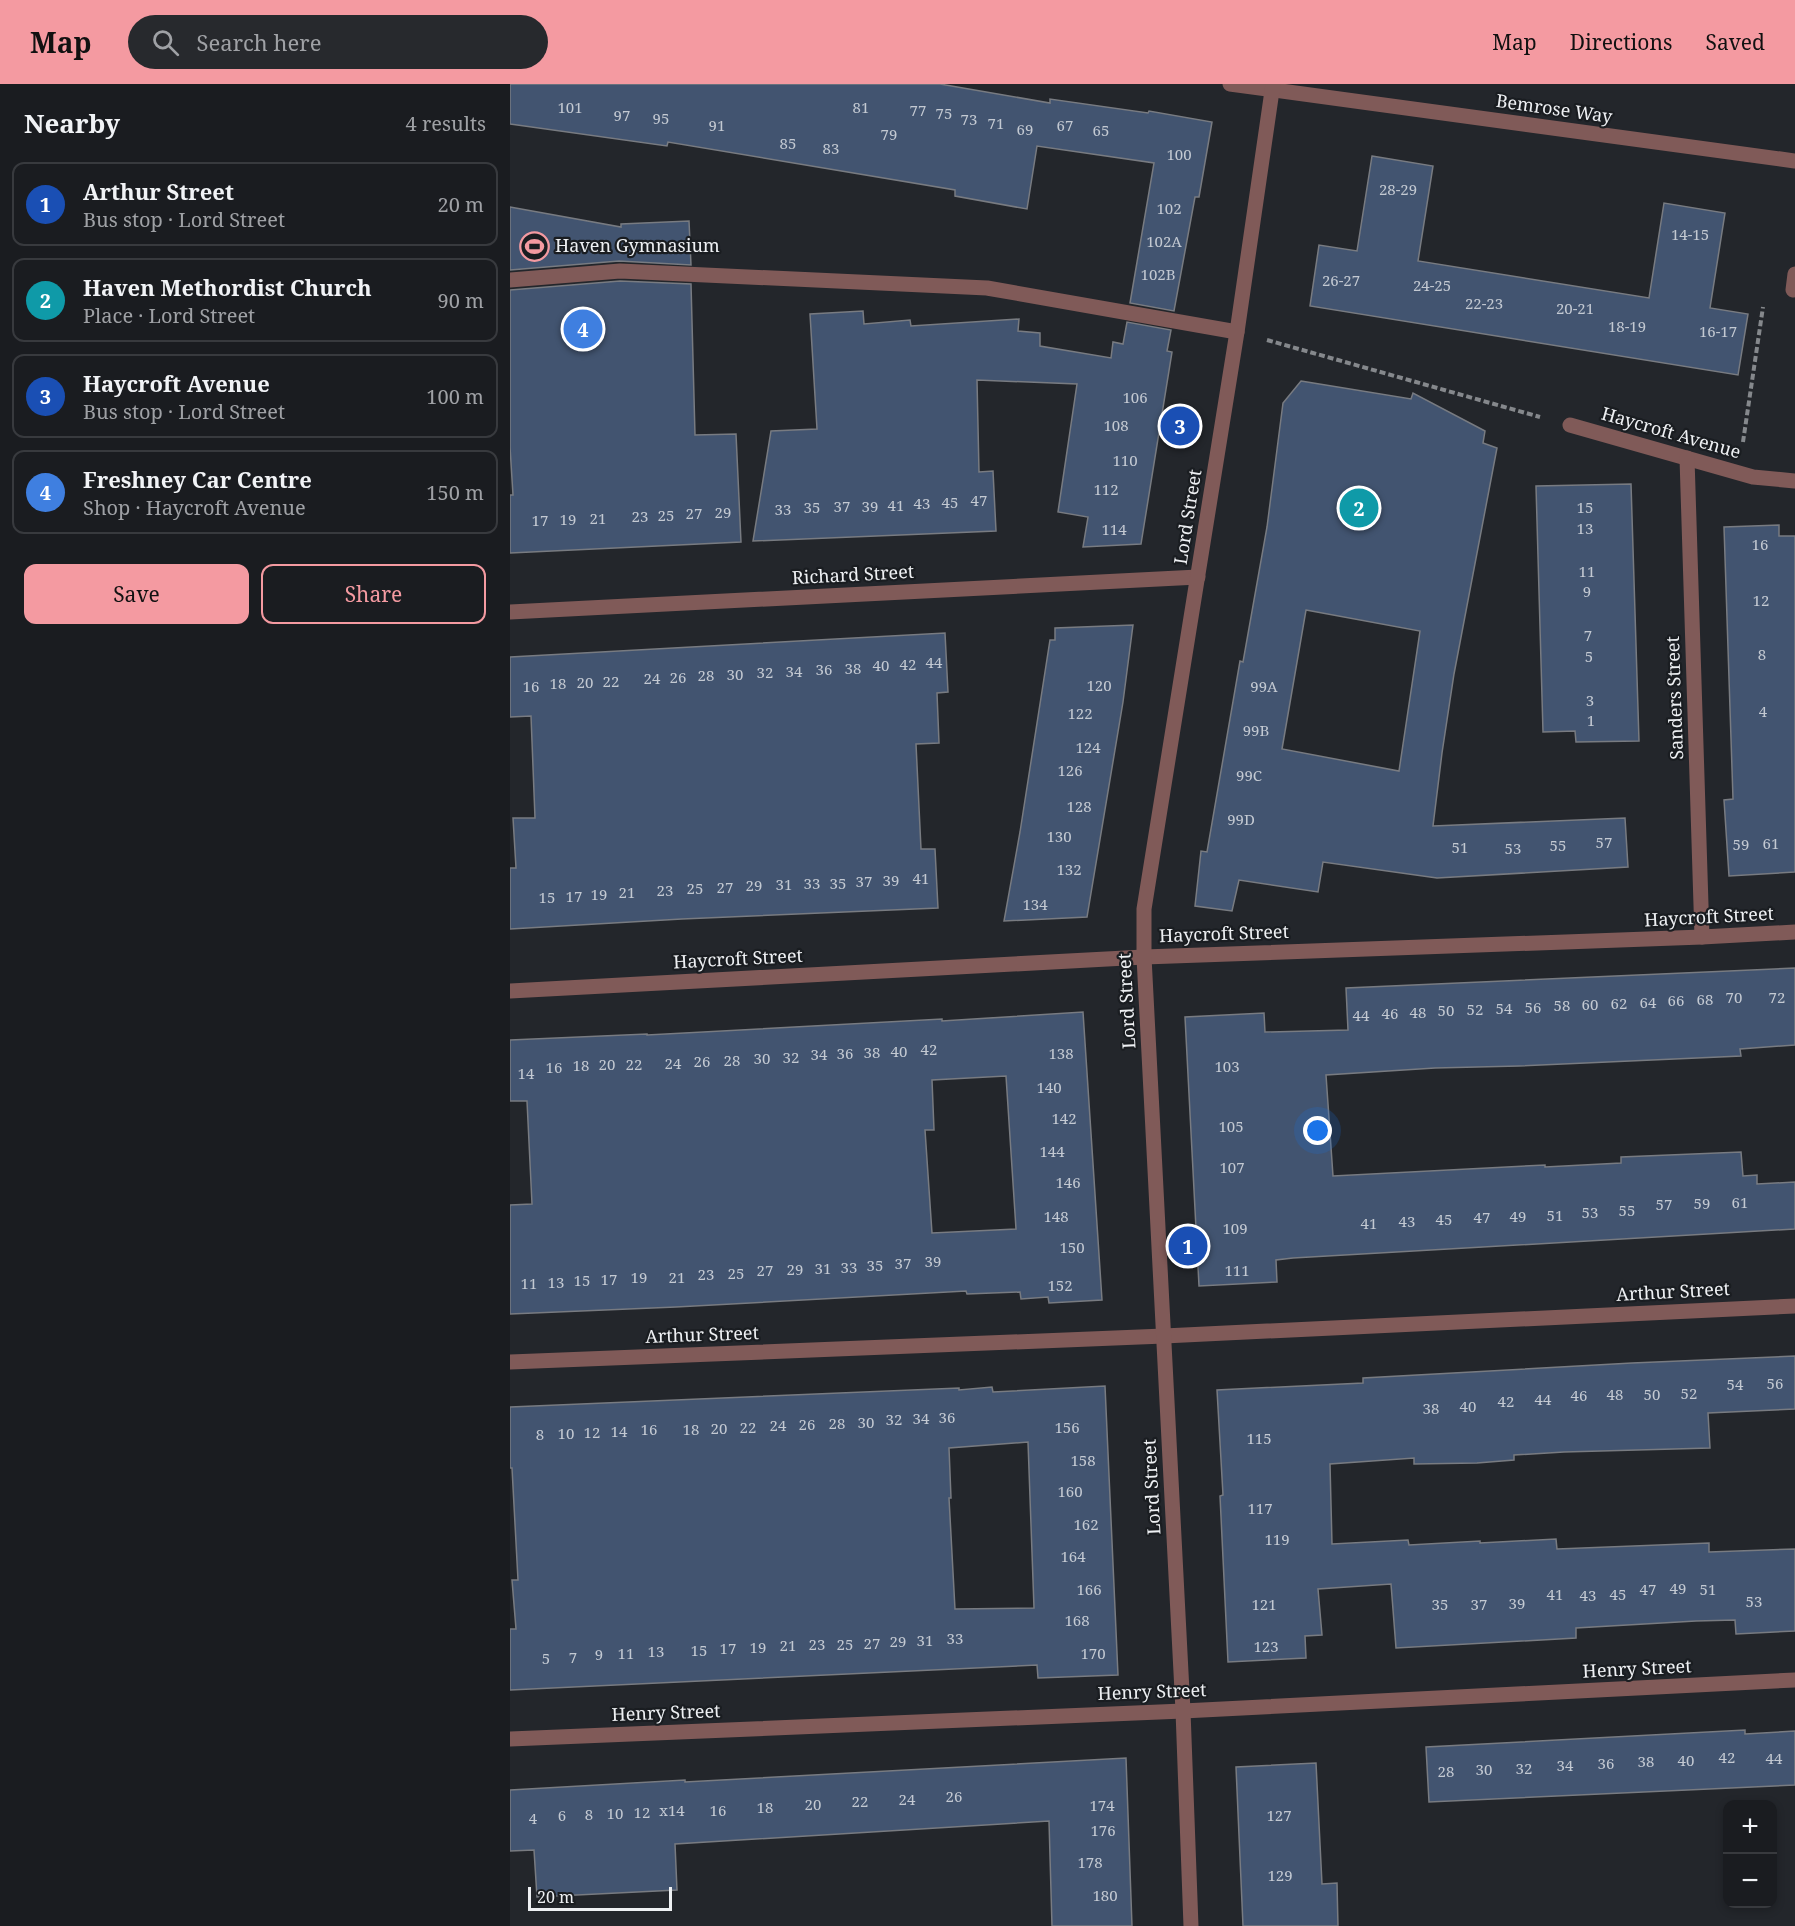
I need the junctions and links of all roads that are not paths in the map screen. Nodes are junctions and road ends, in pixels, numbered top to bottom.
1 (1230, 84) edge
2 (1273, 87) edge
3 (1795, 162) edge
4 (510, 280) edge
5 (1237, 332) junction
6 (1570, 425) road end
7 (1687, 458) junction
8 (1795, 481) edge
9 (1198, 577) junction
10 (510, 612) edge
11 (1795, 932) edge
12 (1702, 938) junction
13 (1144, 957) junction
14 (510, 991) edge
15 (1795, 1306) edge
16 (1164, 1336) junction
17 (510, 1362) edge
18 (1795, 1680) edge
19 (1183, 1711) junction
20 (510, 1739) edge
21 (1191, 1926) edge

1 - 2 street, Bemrose Way
2 - 3 street, Bemrose Way
2 - 5 street, Lord Street
4 - 5 street
5 - 9 street, Lord Street
6 - 7 street, Haycroft Avenue
7 - 8 street, Haycroft Avenue
7 - 12 street, Sanders Street
9 - 10 street, Richard Street
9 - 13 street, Lord Street
11 - 12 street, Haycroft Street
12 - 13 street, Haycroft Street
13 - 14 street, Haycroft Street
13 - 16 street, Lord Street
15 - 16 street, Arthur Street
16 - 17 street, Arthur Street
16 - 19 street, Lord Street
18 - 19 street, Henry Street
19 - 20 street, Henry Street
19 - 21 street, Lord Street

